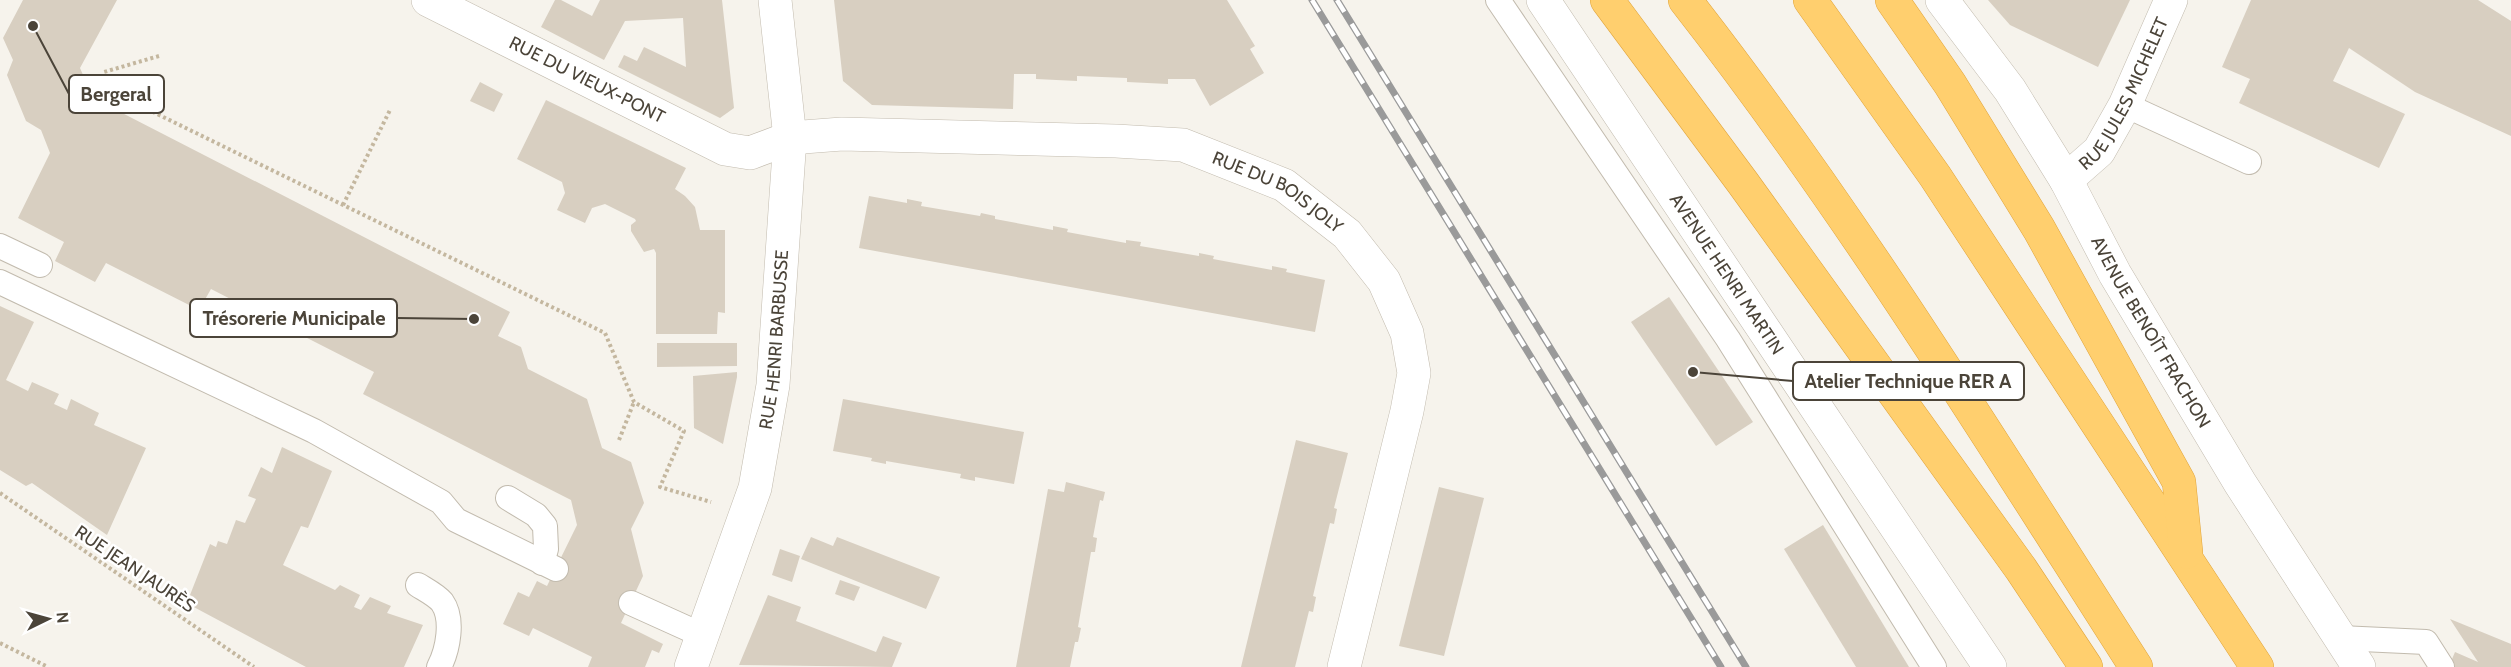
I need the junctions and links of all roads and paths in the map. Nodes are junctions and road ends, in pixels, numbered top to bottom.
1 (428, 0) edge
2 (775, 0) edge
3 (1498, 0) edge
4 (1544, 0) edge
5 (1607, 0) edge
6 (1685, 0) edge
7 (1810, 0) edge
8 (1892, 0) edge
9 (1942, 0) edge
10 (2171, 0) edge
11 (159, 56) dead end
12 (2124, 105) junction
13 (390, 110) dead end
14 (790, 138) junction
15 (750, 153) joint
16 (2249, 162) dead end
17 (2066, 180) junction
18 (343, 205) junction
19 (0, 246) edge
20 (40, 265) dead end
21 (0, 282) edge
22 (634, 402) junction
23 (619, 440) dead end
24 (0, 493) edge
25 (508, 498) dead end
26 (746, 513) junction
27 (2187, 560) junction
28 (418, 585) dead end
29 (631, 603) dead end
30 (704, 636) junction
31 (2340, 638) junction
32 (0, 644) edge
33 (48, 667) edge
34 (254, 667) edge
35 (439, 667) edge
36 (691, 667) edge
37 (1344, 667) edge
38 (1934, 667) edge
39 (1990, 667) edge
40 (2086, 667) edge
41 (2136, 667) edge
42 (2257, 667) edge
43 (2359, 667) edge
44 (2442, 667) edge

1 - 15 street, RUE DU VIEUX-PONT
2 - 14 street, RUE HENRI BARBUSSE
3 - 38 lane
4 - 39 street, AVENUE HENRI MARTIN
5 - 40 highway
6 - 41 highway
7 - 27 highway
8 - 27 highway
9 - 17 street, AVENUE BENOÎT FRACHON
10 - 12 street, RUE JULES MICHELET
11 - 18 path
12 - 16 lane
12 - 17 street, RUE JULES MICHELET
13 - 18 path
14 - 15 street, RUE DU BOIS JOLY
14 - 26 street, RUE HENRI BARBUSSE
14 - 37 street, RUE DU BOIS JOLY
17 - 31 street, AVENUE BENOÎT FRACHON
18 - 22 path
19 - 20 lane
21 - 25 lane
22 - 23 path
22 - 26 path
24 - 34 path, RUE JEAN JAURÈS
26 - 30 street, RUE HENRI BARBUSSE
27 - 42 highway
28 - 35 lane
29 - 30 lane
30 - 36 street, RUE HENRI BARBUSSE
31 - 43 street, AVENUE BENOÎT FRACHON
31 - 44 lane
32 - 33 path

